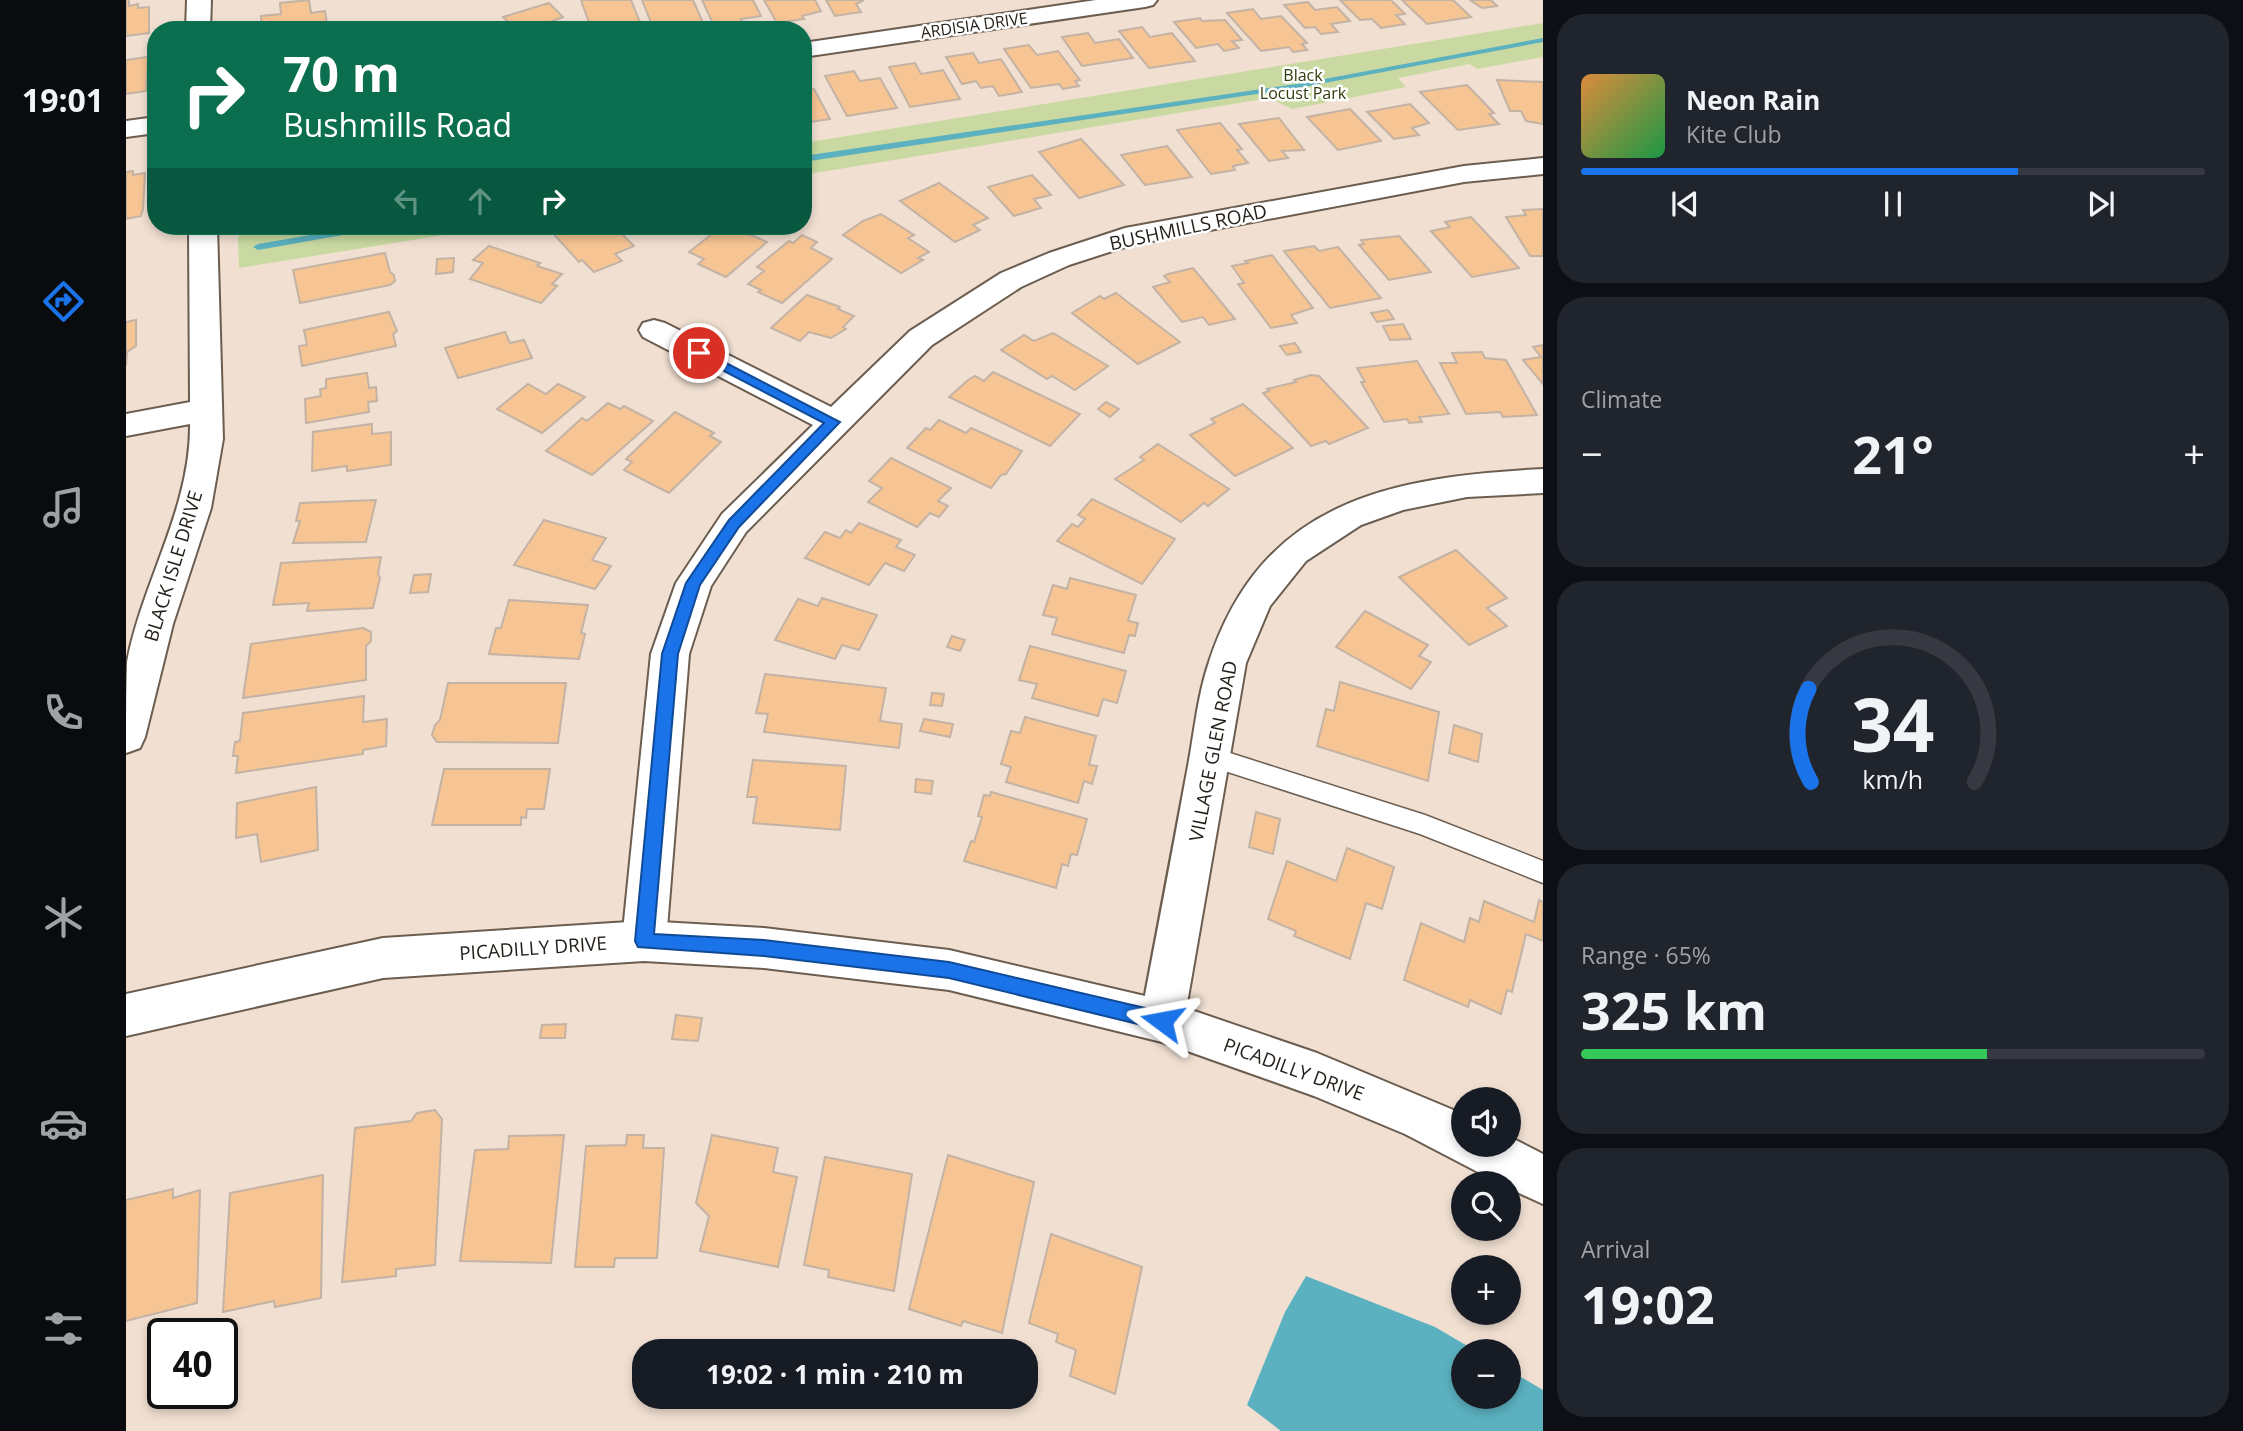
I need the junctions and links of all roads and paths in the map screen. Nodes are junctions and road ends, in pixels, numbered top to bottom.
1 (198, 0) edge
2 (1145, 0) edge
3 (198, 21) edge
4 (812, 49) edge
5 (147, 126) edge
6 (126, 129) edge
7 (1543, 166) edge
8 (203, 235) edge
9 (654, 330) dead end
10 (208, 410) junction
11 (833, 422) junction
12 (126, 425) edge
13 (1543, 481) edge
14 (126, 737) edge
15 (1211, 757) junction
16 (1543, 872) edge
17 (644, 941) junction
18 (126, 1015) edge
19 (1162, 1021) junction
20 (1451, 1133) edge
21 (1499, 1157) edge
22 (1543, 1180) edge

1 - 3 street
2 - 4 street, ARDISIA DRIVE
5 - 6 street
7 - 11 street, BUSHMILLS ROAD
8 - 10 street, BLACK ISLE DRIVE
9 - 11 street
10 - 12 street
10 - 14 street, BLACK ISLE DRIVE
11 - 17 street, BUSHMILLS ROAD
13 - 15 street, VILLAGE GLEN ROAD
15 - 16 lane
15 - 19 street, VILLAGE GLEN ROAD
17 - 18 street, PICADILLY DRIVE
17 - 19 street, PICADILLY DRIVE
19 - 20 street, PICADILLY DRIVE
21 - 22 street

